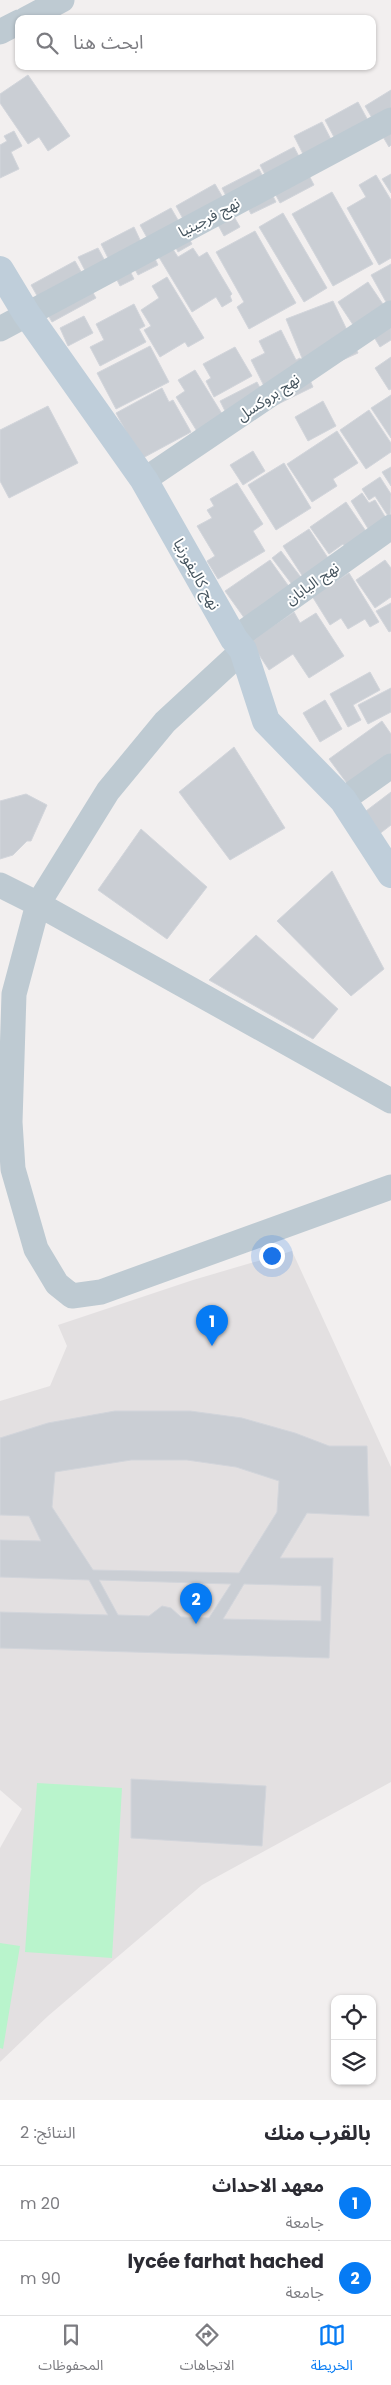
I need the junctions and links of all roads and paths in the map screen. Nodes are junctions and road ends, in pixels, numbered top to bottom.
1 (62, 0) edge
2 (34, 15) edge
3 (15, 24) edge
4 (0, 32) edge
5 (391, 120) edge
6 (0, 270) edge
7 (391, 313) edge
8 (26, 314) junction
9 (0, 329) edge
10 (144, 480) junction
11 (391, 527) edge
12 (238, 644) junction
13 (391, 766) edge
14 (343, 800) junction
15 (391, 874) edge
16 (0, 885) edge
17 (38, 904) junction
18 (391, 1101) edge
19 (391, 1187) edge

1 - 2 street
3 - 4 street
5 - 8 street, نهج فرجينيا
6 - 8 street, نهح كاليفورنيا
7 - 10 street, نهج بروكسل
8 - 9 street, نهج فرجينيا
8 - 10 street, نهح كاليفورنيا
10 - 12 street, نهح كاليفورنيا
11 - 12 street, نهج اليابان
12 - 14 street, نهح كاليفورنيا
12 - 17 street, نهج اليابان
13 - 14 street
14 - 15 street, نهح كاليفورنيا
16 - 17 street
17 - 18 street
17 - 19 street, نهج اليابان

